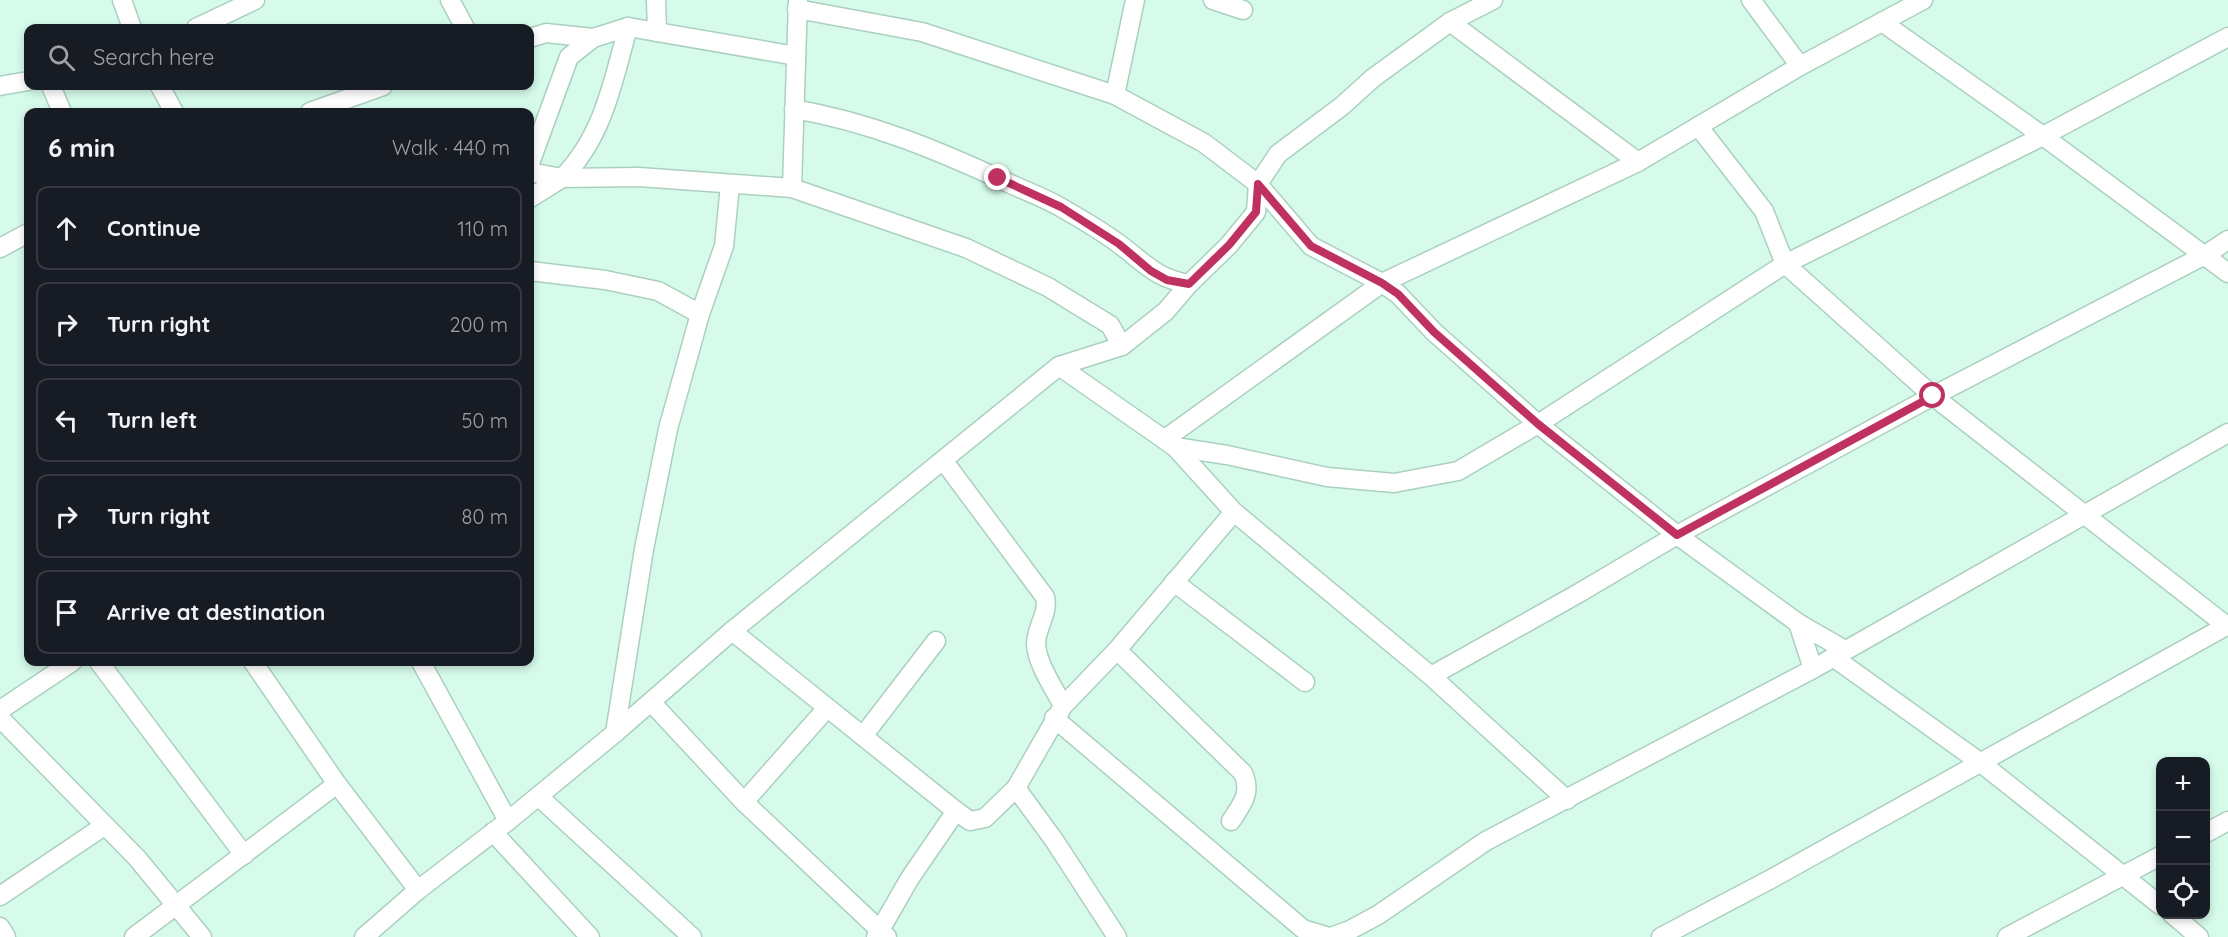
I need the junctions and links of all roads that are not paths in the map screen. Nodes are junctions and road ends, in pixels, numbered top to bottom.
1 (122, 0) edge
2 (450, 0) edge
3 (656, 0) edge
4 (1135, 0) edge
5 (1213, 0) edge
6 (1493, 0) edge
7 (1751, 0) edge
8 (1923, 0) edge
9 (251, 1) edge
10 (798, 5) edge
11 (1243, 10) dead end
12 (1450, 22) junction
13 (1882, 22) junction
14 (131, 24) edge
15 (204, 24) edge
16 (463, 24) edge
17 (628, 27) junction
18 (657, 32) junction
19 (534, 37) edge
20 (2228, 37) edge
21 (593, 38) junction
22 (795, 56) junction
23 (1800, 66) junction
24 (24, 82) edge
25 (0, 86) edge
26 (53, 90) edge
27 (162, 90) edge
28 (372, 90) edge
29 (1114, 94) junction
30 (60, 108) edge
31 (172, 108) edge
32 (321, 108) edge
33 (794, 109) junction
34 (1698, 126) junction
35 (2043, 136) junction
36 (534, 152) edge
37 (1638, 162) junction
38 (534, 173) edge
39 (561, 178) junction
40 (1258, 184) junction
41 (730, 185) junction
42 (792, 188) junction
43 (534, 195) edge
44 (24, 234) edge
45 (2228, 240) edge
46 (0, 248) edge
47 (2205, 255) junction
48 (1785, 264) junction
49 (534, 271) edge
50 (2228, 273) edge
51 (1382, 283) junction
52 (1189, 284) junction
53 (700, 314) junction
54 (1122, 346) junction
55 (1059, 366) junction
56 (1933, 396) junction
57 (1538, 424) junction
58 (2228, 433) edge
59 (1170, 443) junction
60 (943, 460) junction
61 (1234, 512) junction
62 (2085, 512) junction
63 (1677, 535) junction
64 (1174, 582) junction
65 (1798, 623) junction
66 (2227, 626) edge
67 (732, 631) junction
68 (936, 642) dead end
69 (1117, 650) junction
70 (1839, 653) junction
71 (66, 666) edge
72 (102, 666) edge
73 (257, 666) edge
74 (423, 666) edge
75 (1813, 669) junction
76 (1431, 676) junction
77 (1305, 682) dead end
78 (651, 702) junction
79 (827, 708) junction
80 (0, 710) edge
81 (1058, 712) junction
82 (0, 718) edge
83 (615, 733) junction
84 (863, 736) junction
85 (1981, 763) junction
86 (337, 784) junction
87 (1016, 788) junction
88 (538, 796) junction
89 (1567, 800) junction
90 (744, 802) junction
91 (956, 811) junction
92 (508, 821) junction
93 (1231, 821) dead end
94 (2228, 822) edge
95 (104, 826) junction
96 (2210, 831) edge
97 (493, 832) junction
98 (244, 855) junction
99 (2156, 858) edge
100 (2124, 874) junction
101 (418, 890) junction
102 (0, 896) edge
103 (2156, 901) edge
104 (177, 905) junction
105 (2177, 919) edge
106 (0, 927) edge
107 (881, 935) edge
108 (6, 937) edge
109 (134, 937) edge
110 (202, 937) edge
111 (364, 937) edge
112 (590, 937) edge
113 (692, 937) edge
114 (1117, 937) edge
115 (1330, 937) edge
116 (1660, 937) edge
117 (2007, 937) edge
118 (2199, 937) edge

1 - 14 street
2 - 16 street
3 - 18 street
4 - 29 street
5 - 11 street
6 - 12 street
7 - 23 street
8 - 13 street
9 - 15 street
10 - 22 street
10 - 29 street
12 - 37 street
12 - 40 street
13 - 23 street
13 - 35 street
17 - 18 street
17 - 21 street
17 - 39 street
18 - 22 street
19 - 21 street
20 - 35 street
21 - 36 street
22 - 33 street
23 - 34 street
24 - 25 street
26 - 30 street
27 - 31 street
28 - 32 street
29 - 40 street
33 - 42 street
33 - 52 street
34 - 37 street
34 - 48 street
35 - 47 street
35 - 48 street
37 - 51 street
38 - 39 street
39 - 41 street
39 - 43 street
40 - 51 street
40 - 52 street
41 - 42 street
41 - 53 street
42 - 54 street
44 - 46 street
45 - 47 street
47 - 50 street
47 - 56 street
48 - 56 street
48 - 57 street
49 - 53 street
51 - 57 street
51 - 59 street
52 - 54 street
53 - 83 street
54 - 55 street
55 - 59 street
55 - 60 street
56 - 62 street
56 - 63 street
57 - 59 street
57 - 63 street
58 - 62 street
59 - 61 street
60 - 67 street
60 - 81 street
61 - 64 street
61 - 76 street
62 - 66 street
62 - 70 street
63 - 65 street
63 - 76 street
64 - 69 street
64 - 77 street
65 - 70 street
65 - 75 street
66 - 85 street
67 - 78 street
67 - 79 street
68 - 84 street
69 - 81 street
69 - 93 street
70 - 75 street
70 - 85 street
71 - 80 street
72 - 98 street
73 - 86 street
74 - 92 street
75 - 89 street
76 - 89 street
78 - 83 street
78 - 90 street
79 - 84 street
79 - 90 street
81 - 87 street
81 - 115 street
82 - 95 street
83 - 88 street
84 - 91 street
85 - 100 street
85 - 116 street
86 - 98 street
86 - 101 street
87 - 91 street
87 - 114 street
88 - 92 street
88 - 113 street
89 - 115 street
90 - 107 street
91 - 107 street
92 - 97 street
94 - 96 street
95 - 102 street
95 - 104 street
97 - 101 street
97 - 112 street
98 - 104 street
99 - 100 street
100 - 103 street
100 - 117 street
101 - 111 street
104 - 109 street
104 - 110 street
105 - 118 street
106 - 108 street

